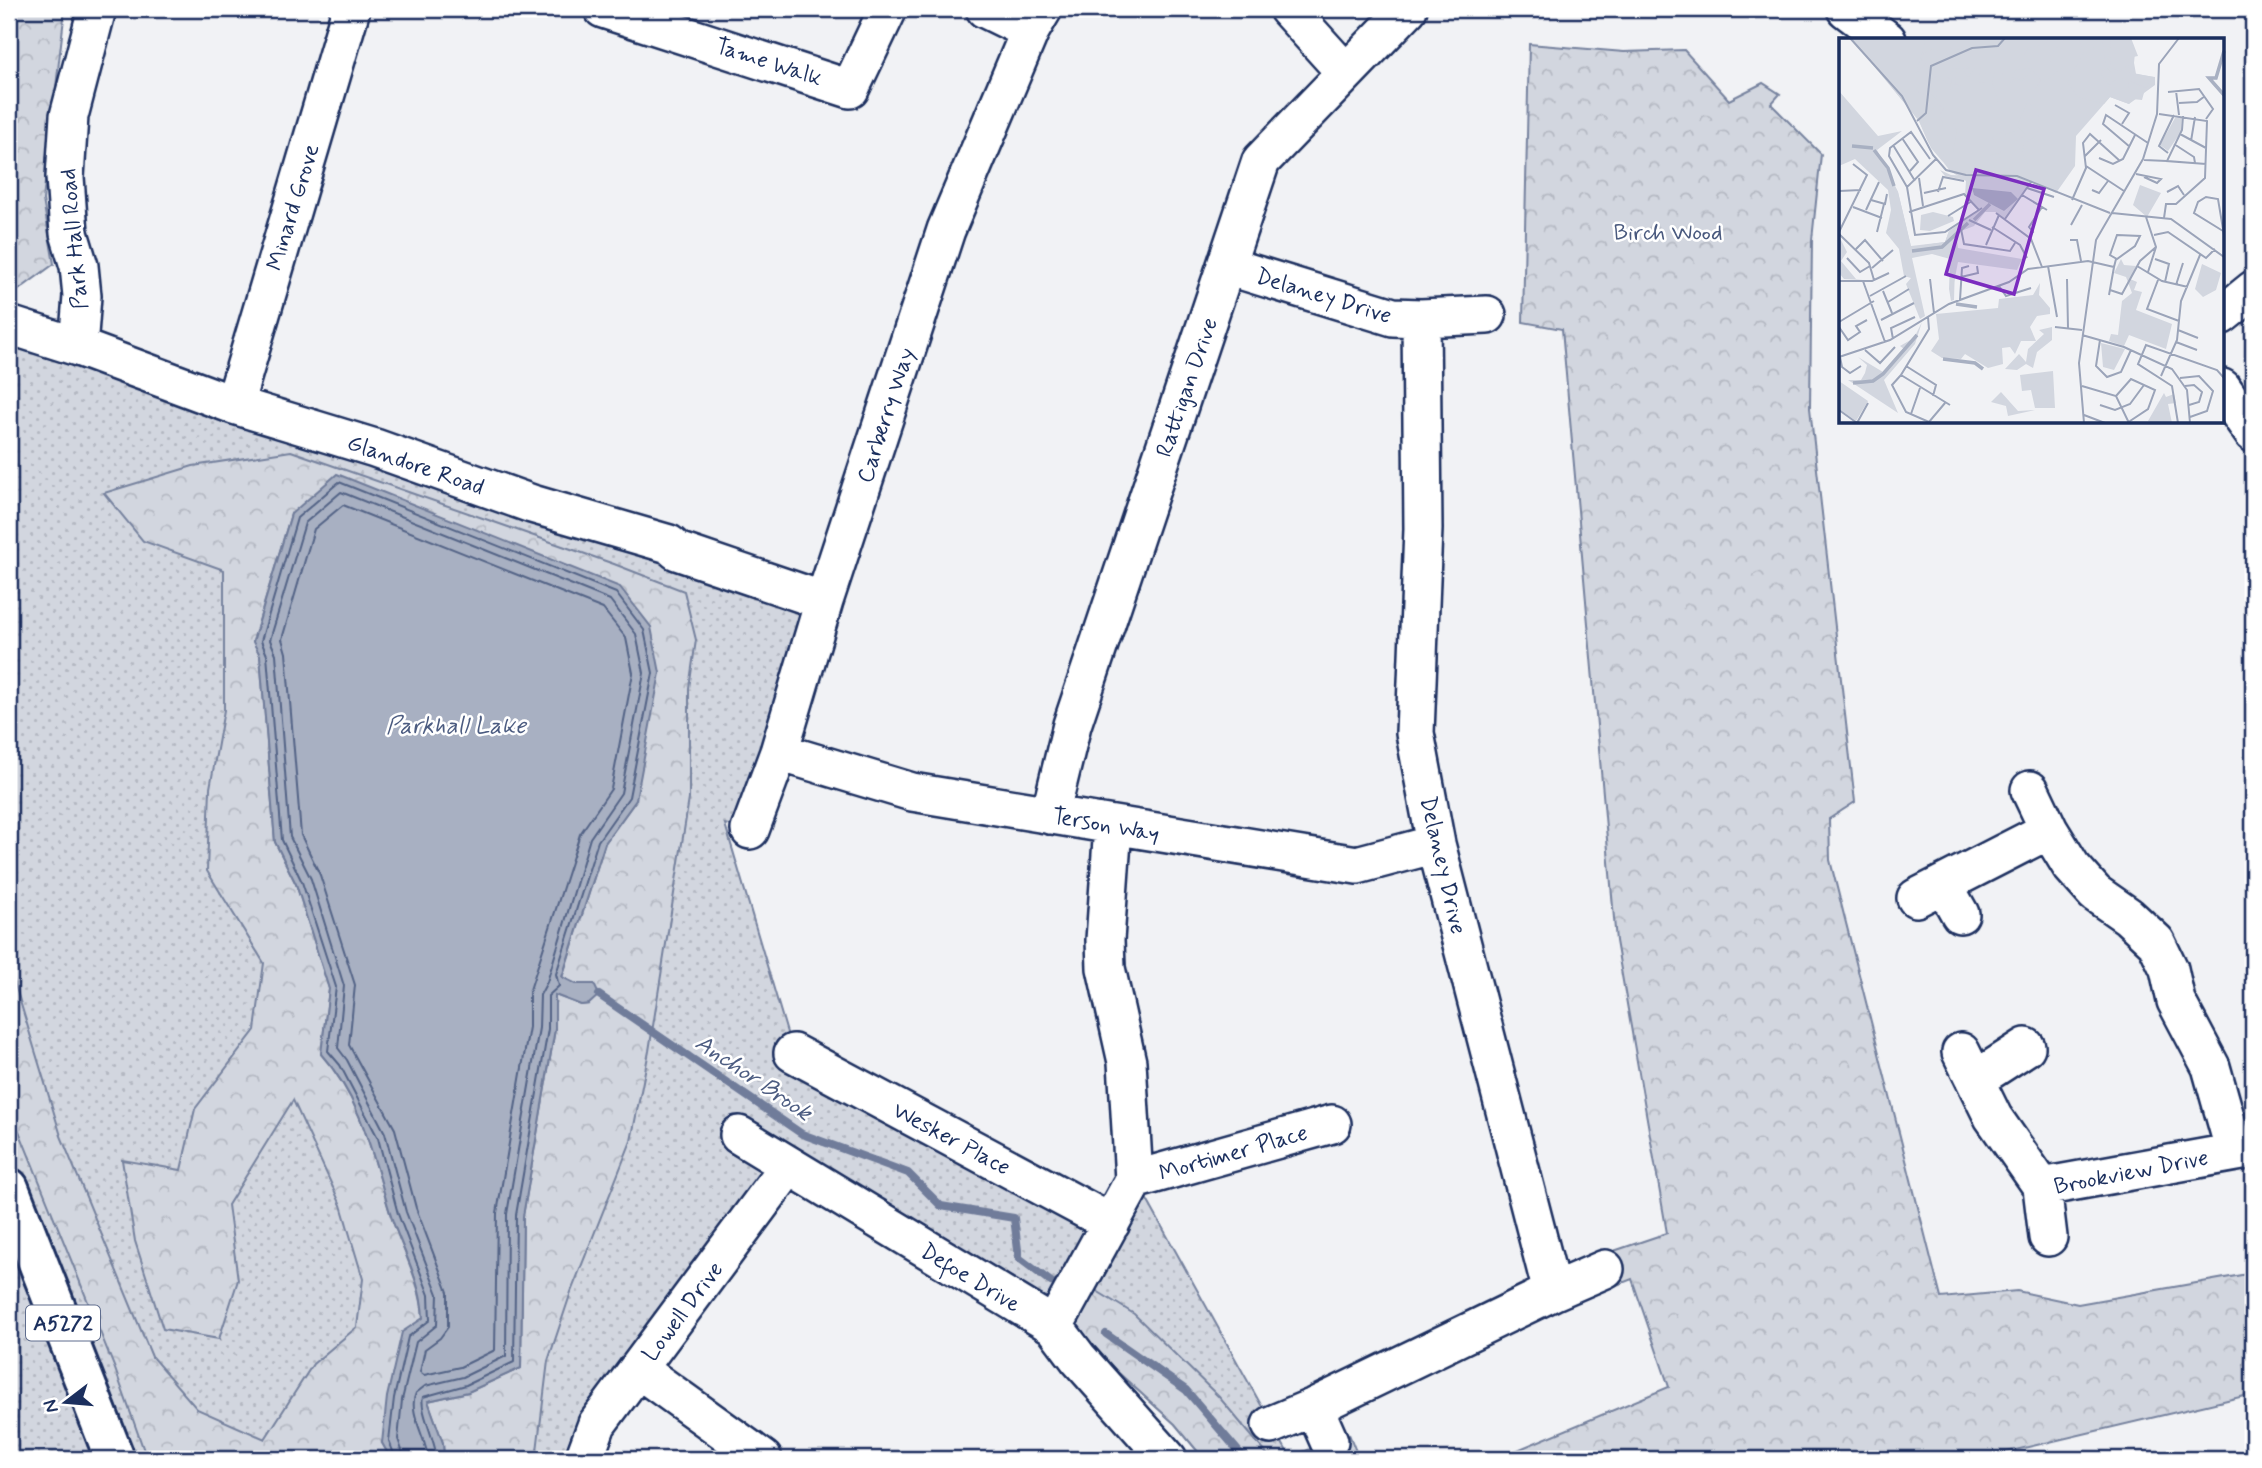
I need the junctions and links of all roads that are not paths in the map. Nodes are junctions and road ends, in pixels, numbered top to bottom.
1 (97, 9) edge
2 (351, 9) edge
3 (603, 9) edge
4 (888, 9) edge
5 (985, 9) edge
6 (1288, 9) edge
7 (1408, 9) edge
8 (1846, 9) edge
9 (1037, 20) edge
10 (1884, 38) edge
11 (1346, 73) junction
12 (1227, 266) junction
13 (2253, 290) edge
14 (2224, 312) edge
15 (1487, 315) dead end
16 (1421, 318) junction
17 (9, 325) edge
18 (78, 347) junction
19 (2224, 391) edge
20 (234, 405) junction
21 (2253, 433) edge
22 (824, 601) junction
23 (779, 752) junction
24 (2030, 790) dead end
25 (1051, 815) junction
26 (1113, 826) junction
27 (750, 830) dead end
28 (2049, 830) junction
29 (1436, 844) junction
30 (1940, 899) dead end
31 (2026, 1047) dead end
32 (793, 1053) dead end
33 (1332, 1124) dead end
34 (738, 1135) dead end
35 (2244, 1150) edge
36 (788, 1167) junction
37 (1134, 1180) junction
38 (2042, 1187) junction
39 (9, 1188) edge
40 (1111, 1223) junction
41 (2048, 1237) dead end
42 (1605, 1269) dead end
43 (1552, 1292) junction
44 (1054, 1326) junction
45 (638, 1369) junction
46 (1314, 1407) junction
47 (1271, 1425) dead end
48 (1329, 1441) dead end
49 (115, 1459) edge
50 (584, 1459) edge
51 (763, 1459) edge
52 (1168, 1459) edge

1 - 18 street, Park Hall Road
2 - 20 street, Minard Grove
3 - 4 street, Tame Walk
5 - 9 street
6 - 11 street
7 - 11 street, Rattigan Drive
8 - 10 street
9 - 22 street, Carberry Way
11 - 12 street, Rattigan Drive
12 - 16 street, Delaney Drive
12 - 25 street, Rattigan Drive
13 - 14 street
15 - 16 street
16 - 29 street, Delaney Drive
17 - 18 street, Glandore Road
18 - 20 street, Glandore Road
19 - 21 street
20 - 22 street, Glandore Road
22 - 23 street, Carberry Way
23 - 25 street, Terson Way
23 - 27 street, Carberry Way
24 - 28 street
25 - 26 street, Terson Way
26 - 29 street, Terson Way
26 - 37 street
28 - 30 street
28 - 35 street
29 - 43 street, Delaney Drive
31 - 38 street, Brookview Drive
32 - 40 street, Wesker Place
33 - 37 street, Mortimer Place
34 - 36 street, Defoe Drive
35 - 38 street, Brookview Drive
36 - 44 street, Defoe Drive
36 - 45 street, Lowell Drive
37 - 40 street
38 - 41 street
39 - 49 main road, A5272
40 - 44 street
42 - 43 street
43 - 46 street
44 - 52 street, Defoe Drive
45 - 50 street, Lowell Drive
45 - 51 street
46 - 47 street
46 - 48 street

